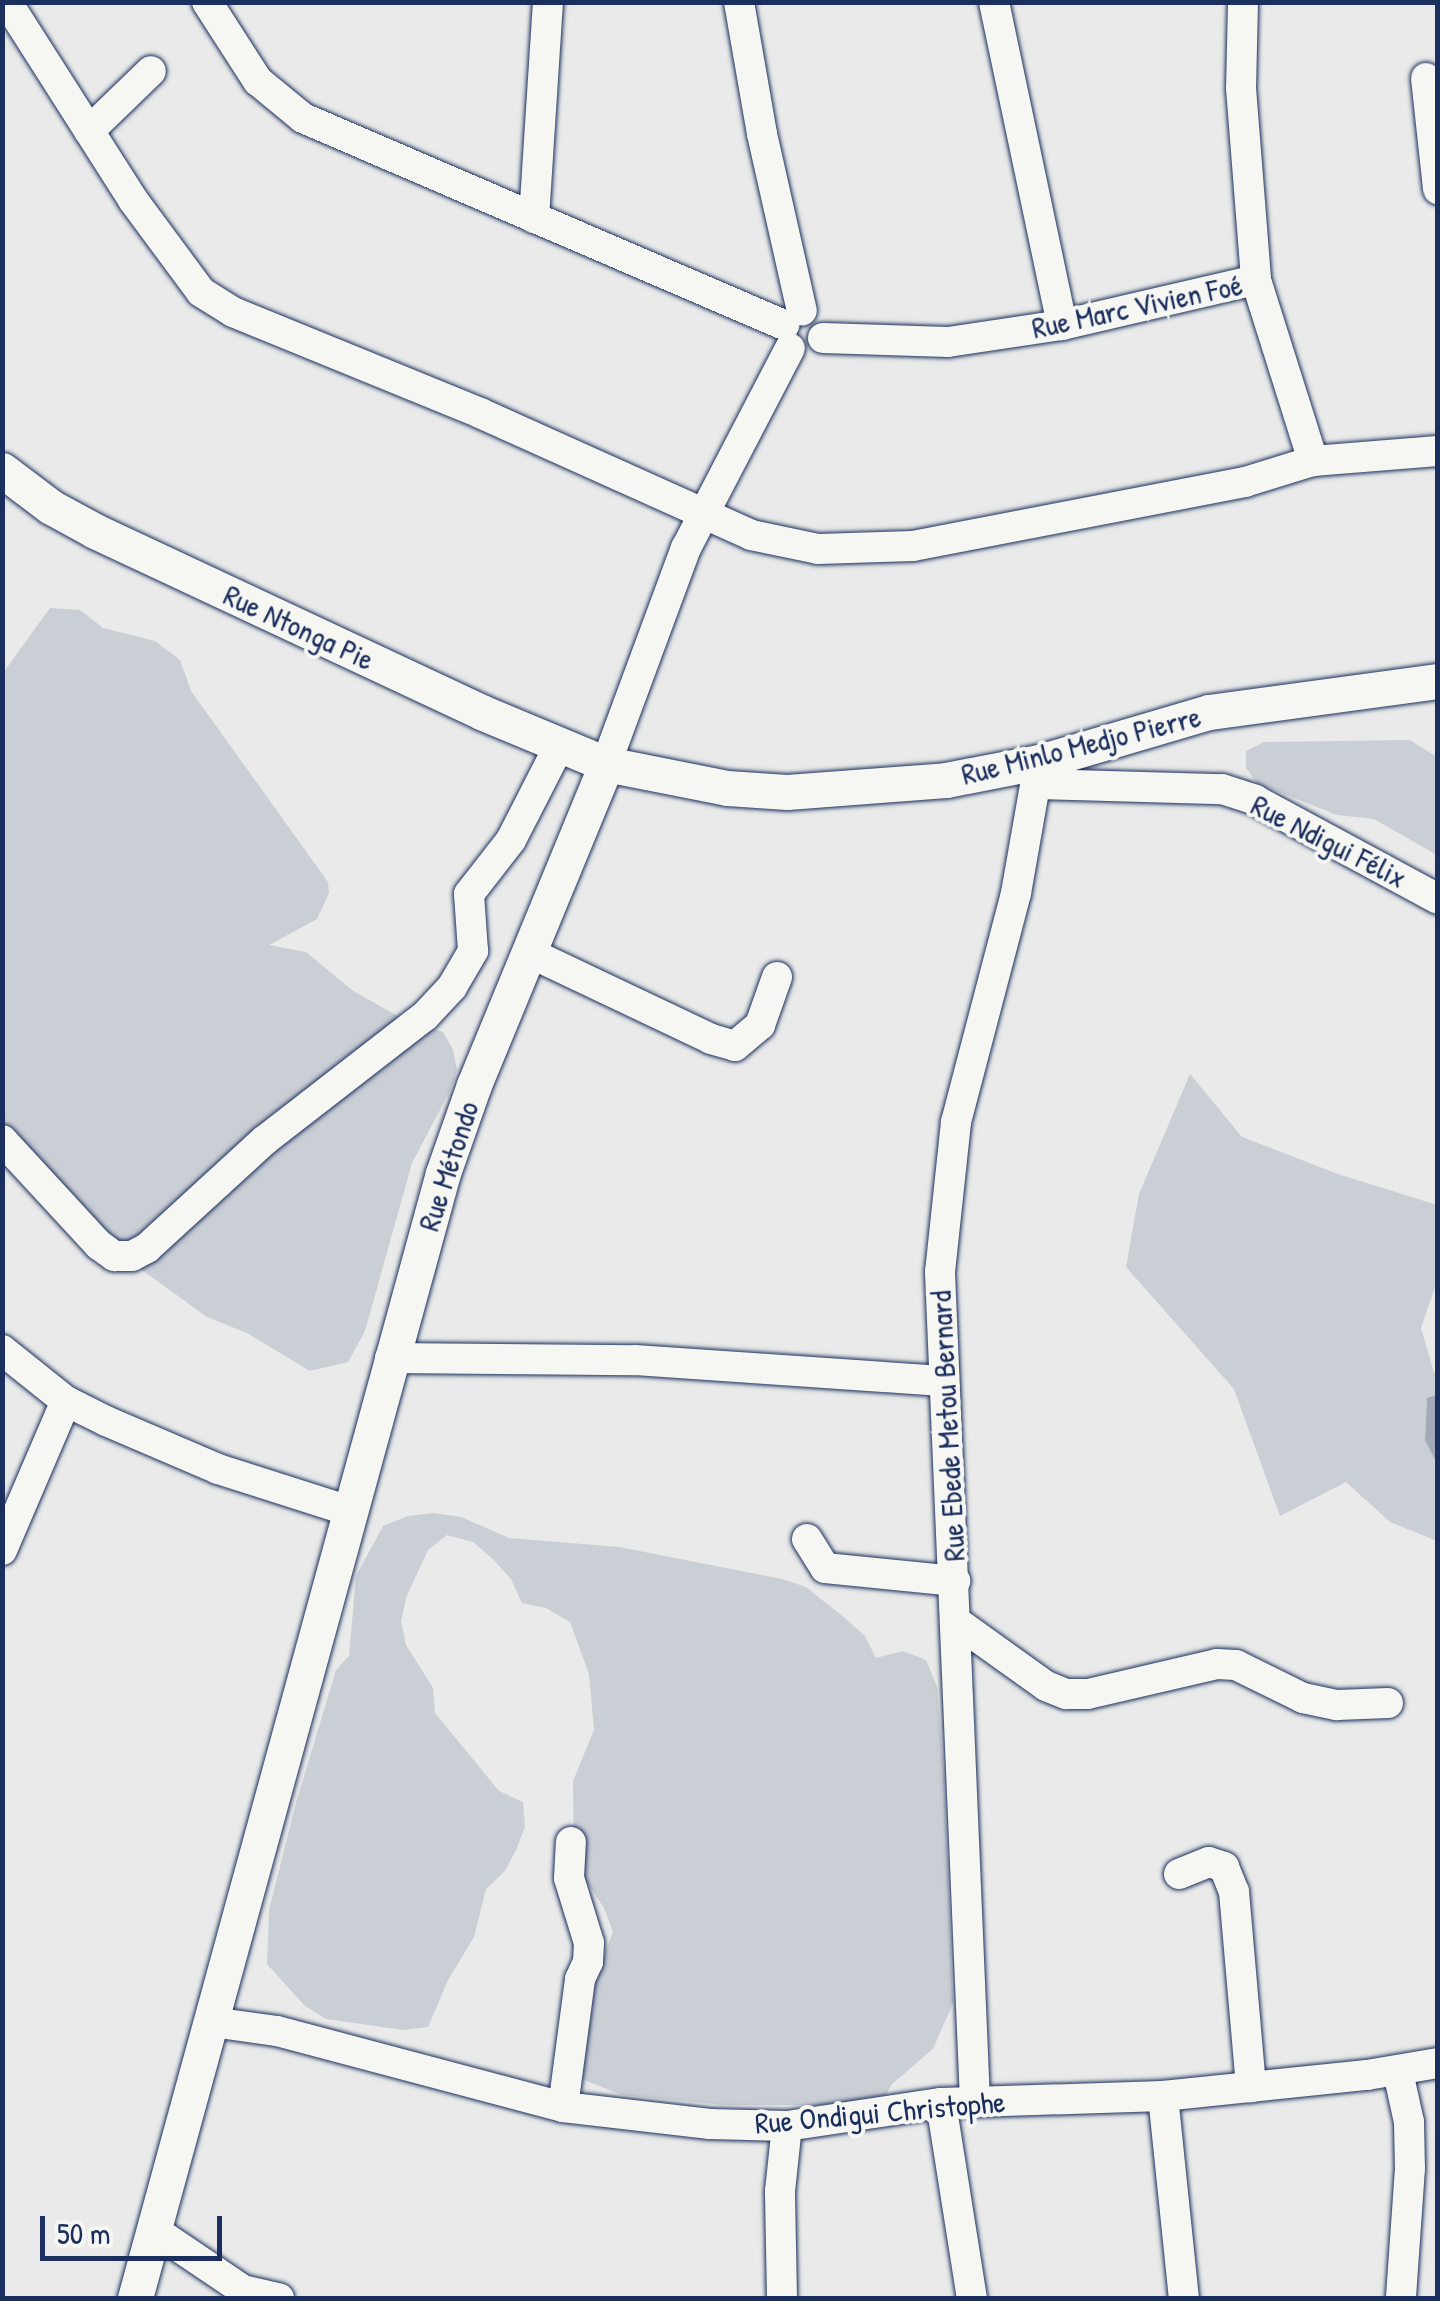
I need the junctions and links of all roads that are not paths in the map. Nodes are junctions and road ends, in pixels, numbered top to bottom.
1 (7, 2) edge
2 (206, 2) edge
3 (548, 2) edge
4 (739, 2) edge
5 (994, 2) edge
6 (1242, 2) edge
7 (151, 71) dead end
8 (1426, 78) dead end
9 (89, 132) junction
10 (1438, 188) edge
11 (534, 218) junction
12 (1256, 280) junction
13 (1062, 326) junction
14 (792, 328) junction
15 (1438, 451) edge
16 (1313, 462) junction
17 (2, 470) edge
18 (701, 514) junction
19 (1438, 680) edge
20 (559, 746) junction
21 (606, 764) junction
22 (1039, 773) junction
23 (1438, 899) edge
24 (528, 952) junction
25 (777, 977) dead end
26 (2, 1140) edge
27 (2, 1350) edge
28 (390, 1358) junction
29 (942, 1380) junction
30 (66, 1401) junction
31 (350, 1511) junction
32 (807, 1539) dead end
33 (2, 1550) edge
34 (955, 1581) junction
35 (958, 1623) junction
36 (1388, 1703) dead end
37 (571, 1842) dead end
38 (1179, 1874) dead end
39 (212, 2022) junction
40 (1438, 2063) edge
41 (1398, 2072) junction
42 (1251, 2087) junction
43 (1164, 2096) junction
44 (975, 2101) junction
45 (941, 2103) junction
46 (564, 2107) junction
47 (787, 2126) junction
48 (154, 2230) junction
49 (136, 2298) edge
50 (279, 2298) edge
51 (782, 2298) edge
52 (972, 2298) edge
53 (1184, 2298) edge
54 (1401, 2298) edge

1 - 9 street
2 - 11 street
3 - 11 street
4 - 14 street
5 - 13 street
6 - 12 street
7 - 9 street
8 - 10 street
9 - 18 street
11 - 14 street
12 - 13 street, Rue Marc Vivien Foé
12 - 16 street, Rue Marc Vivien Foé
13 - 14 street, Rue Marc Vivien Foé
14 - 18 street, Rue Métondo
15 - 16 street
16 - 18 street
17 - 20 street, Rue Ntonga Pie
18 - 21 street, Rue Métondo
19 - 22 street, Rue Minlo Medjo Pierre
20 - 21 street, Rue Ntonga Pie
20 - 26 street
21 - 22 street, Rue Minlo Medjo Pierre
21 - 24 street, Rue Métondo
22 - 23 street, Rue Ndigui Félix
22 - 29 street, Rue Ebede Metou Bernard
24 - 25 street
24 - 28 street, Rue Métondo
27 - 30 street
28 - 29 street
28 - 31 street, Rue Métondo
29 - 34 street, Rue Ebede Metou Bernard
30 - 31 street
30 - 33 street
31 - 39 street, Rue Métondo
32 - 34 street
34 - 35 street, Rue Ebede Metou Bernard
35 - 36 street
35 - 44 street, Rue Ebede Metou Bernard
37 - 46 street
38 - 42 street
39 - 46 street, Rue Ondigui Christophe
39 - 48 street, Rue Métondo
40 - 41 street, Rue Ondigui Christophe
41 - 42 street, Rue Ondigui Christophe
41 - 54 street
42 - 43 street, Rue Ondigui Christophe
43 - 44 street, Rue Ondigui Christophe
43 - 53 street
44 - 45 street, Rue Ondigui Christophe
45 - 47 street, Rue Ondigui Christophe
45 - 52 street
46 - 47 street, Rue Ondigui Christophe
47 - 51 street
48 - 49 street, Rue Métondo
48 - 50 street

